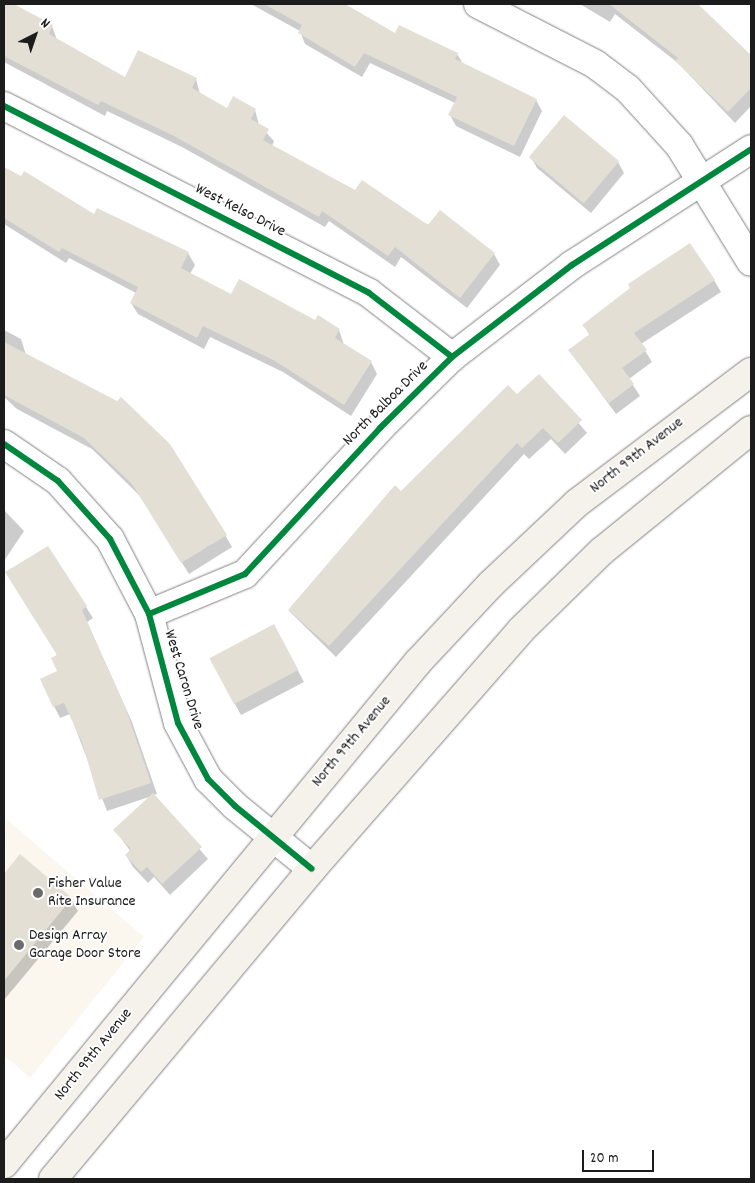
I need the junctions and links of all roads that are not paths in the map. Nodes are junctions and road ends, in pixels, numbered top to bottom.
1 (478, 4) edge
2 (4, 106) edge
3 (751, 149) edge
4 (702, 179) junction
5 (751, 262) edge
6 (452, 358) junction
7 (751, 372) edge
8 (751, 430) edge
9 (4, 444) edge
10 (149, 614) junction
11 (273, 836) junction
12 (312, 869) junction
13 (4, 1164) edge
14 (53, 1179) edge

1 - 4 street
2 - 6 street, West Kelso Drive
3 - 4 street, North Balboa Drive
4 - 5 street
4 - 6 street, North Balboa Drive
6 - 10 street, North Balboa Drive
7 - 11 main road, North 99th Avenue
8 - 12 main road
9 - 10 street, West Caron Drive
10 - 11 street, West Caron Drive
11 - 12 street, West Caron Drive
11 - 13 main road, North 99th Avenue
12 - 14 main road

